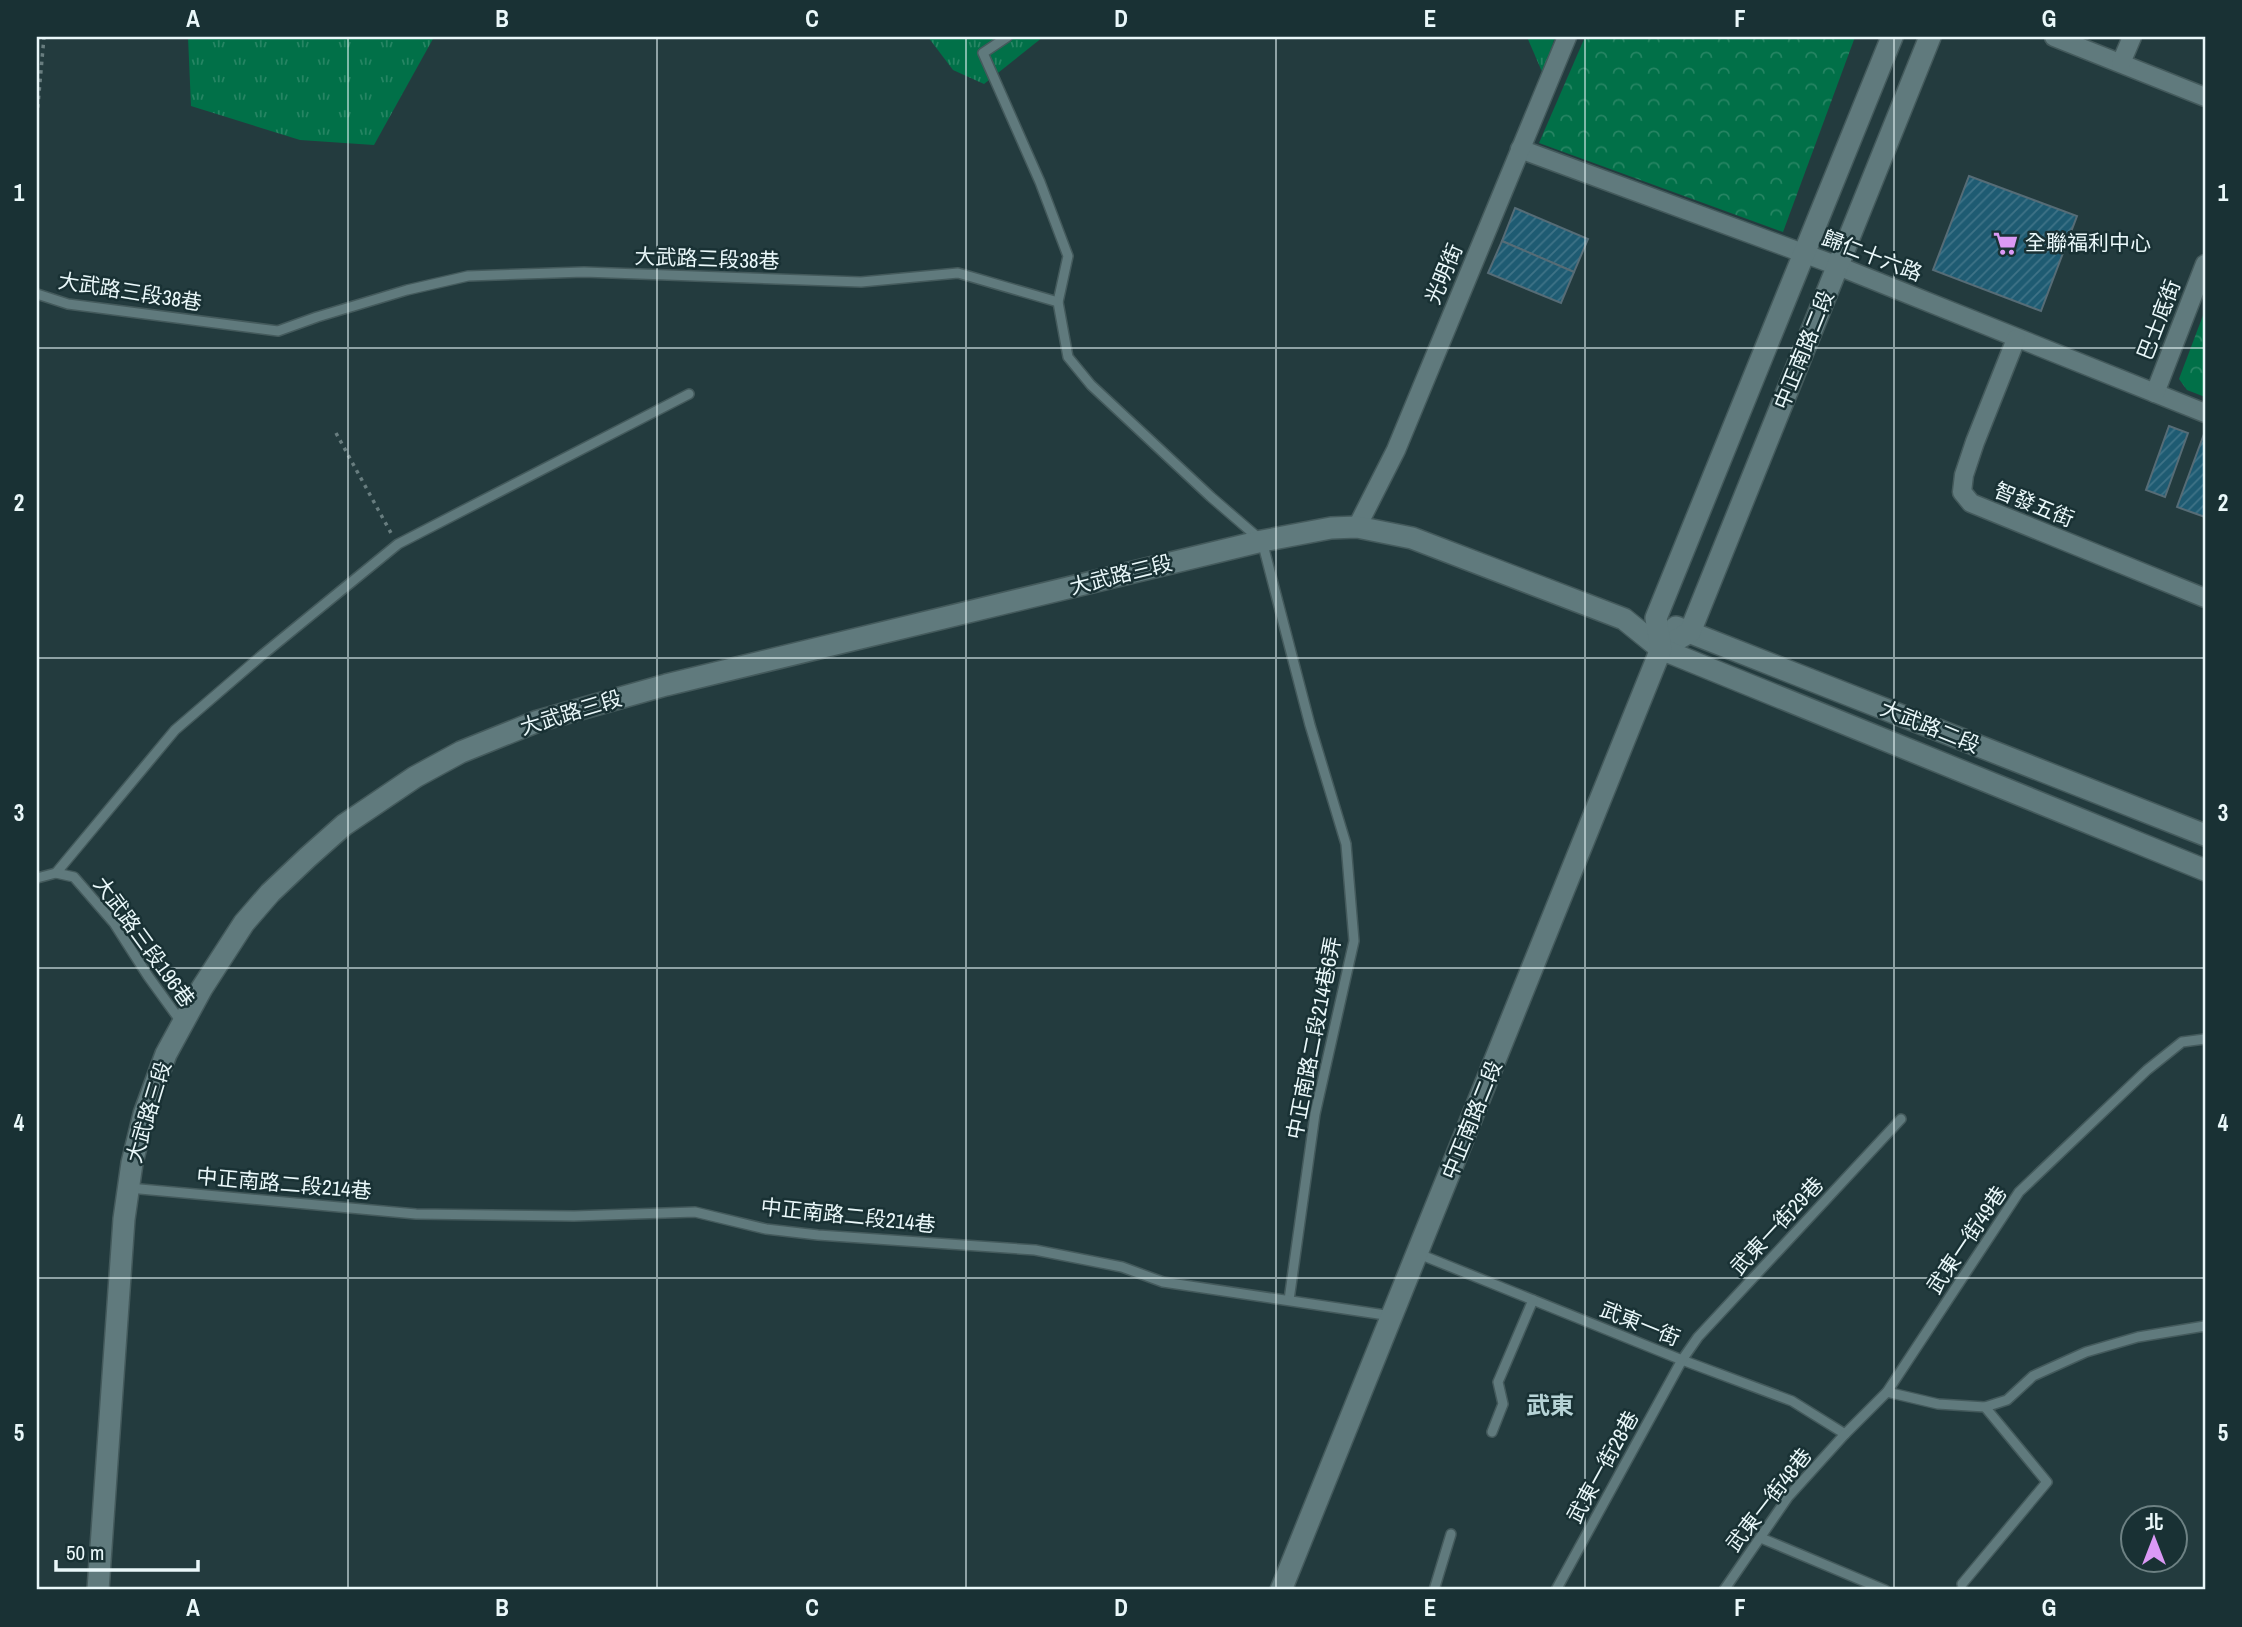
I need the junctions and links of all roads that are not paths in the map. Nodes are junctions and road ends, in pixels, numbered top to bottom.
1 (1007, 37) edge
2 (1567, 37) edge
3 (1892, 37) edge
4 (1930, 37) edge
5 (2054, 37) edge
6 (2132, 37) edge
7 (2121, 63) junction
8 (2205, 97) edge
9 (1520, 149) junction
10 (1804, 254) junction
11 (2205, 264) edge
12 (1838, 266) junction
13 (37, 294) edge
14 (1058, 302) junction
15 (2016, 339) junction
16 (2155, 393) junction
17 (689, 394) dead end
18 (2205, 413) edge
19 (1357, 527) junction
20 (1262, 541) junction
21 (2205, 598) edge
22 (1656, 618) junction
23 (1623, 619) junction
24 (1690, 632) junction
25 (1661, 649) junction
26 (2205, 835) edge
27 (2205, 870) edge
28 (56, 873) junction
29 (37, 878) edge
30 (183, 1025) junction
31 (2205, 1038) edge
32 (1901, 1119) dead end
33 (128, 1187) junction
34 (1419, 1254) junction
35 (1289, 1300) junction
36 (1533, 1300) junction
37 (1393, 1316) junction
38 (2205, 1326) edge
39 (1682, 1360) junction
40 (1887, 1392) junction
41 (1985, 1407) junction
42 (1492, 1432) dead end
43 (1845, 1434) junction
44 (1451, 1534) dead end
45 (1761, 1538) junction
46 (1962, 1584) dead end
47 (98, 1590) edge
48 (1281, 1590) edge
49 (1434, 1590) edge
50 (1556, 1590) edge
51 (1724, 1590) edge
52 (1885, 1590) edge

1 - 14 lane
2 - 9 street, 光明街
3 - 10 street, 中正南路二段
4 - 12 street, 中正南路二段
5 - 7 street
6 - 7 street
7 - 8 street
9 - 10 street, 歸仁十六路
9 - 19 street, 光明街
10 - 12 street, 歸仁十六路
10 - 22 street, 中正南路二段
11 - 16 street, 巴士底街
12 - 15 street, 歸仁十六路
12 - 24 street, 中正南路二段
13 - 14 lane, 大武路三段38巷
14 - 20 lane
15 - 16 street, 歸仁十六路
15 - 21 street, 智發五街
16 - 18 street, 歸仁十六路
17 - 28 lane
19 - 20 street, 大武路三段
19 - 23 street, 大武路三段
20 - 30 street, 大武路三段
20 - 35 lane, 中正南路二段214巷6弄
22 - 23 street, 大武路三段
22 - 24 street, 大武路二段
22 - 25 street
23 - 25 street, 大武路三段
24 - 25 street
24 - 26 street, 大武路二段
25 - 27 street, 大武路二段
25 - 34 street, 中正南路二段
28 - 29 lane
28 - 30 lane, 大武路三段196巷
30 - 33 street, 大武路三段
31 - 40 lane, 武東一街49巷
32 - 39 lane, 武東一街29巷
33 - 35 lane, 中正南路二段214巷
33 - 47 street, 大武路三段
34 - 36 lane, 武東一街
34 - 37 street, 中正南路二段
35 - 37 lane, 中正南路二段214巷
36 - 39 lane, 武東一街
36 - 42 lane
37 - 48 street, 中正南路二段
38 - 41 lane
39 - 43 lane, 武東一街
39 - 50 lane, 武東一街28巷
40 - 41 lane
40 - 43 lane, 武東一街49巷
41 - 46 lane
43 - 45 lane, 武東一街48巷
44 - 49 lane
45 - 51 lane, 武東一街48巷
45 - 52 lane

